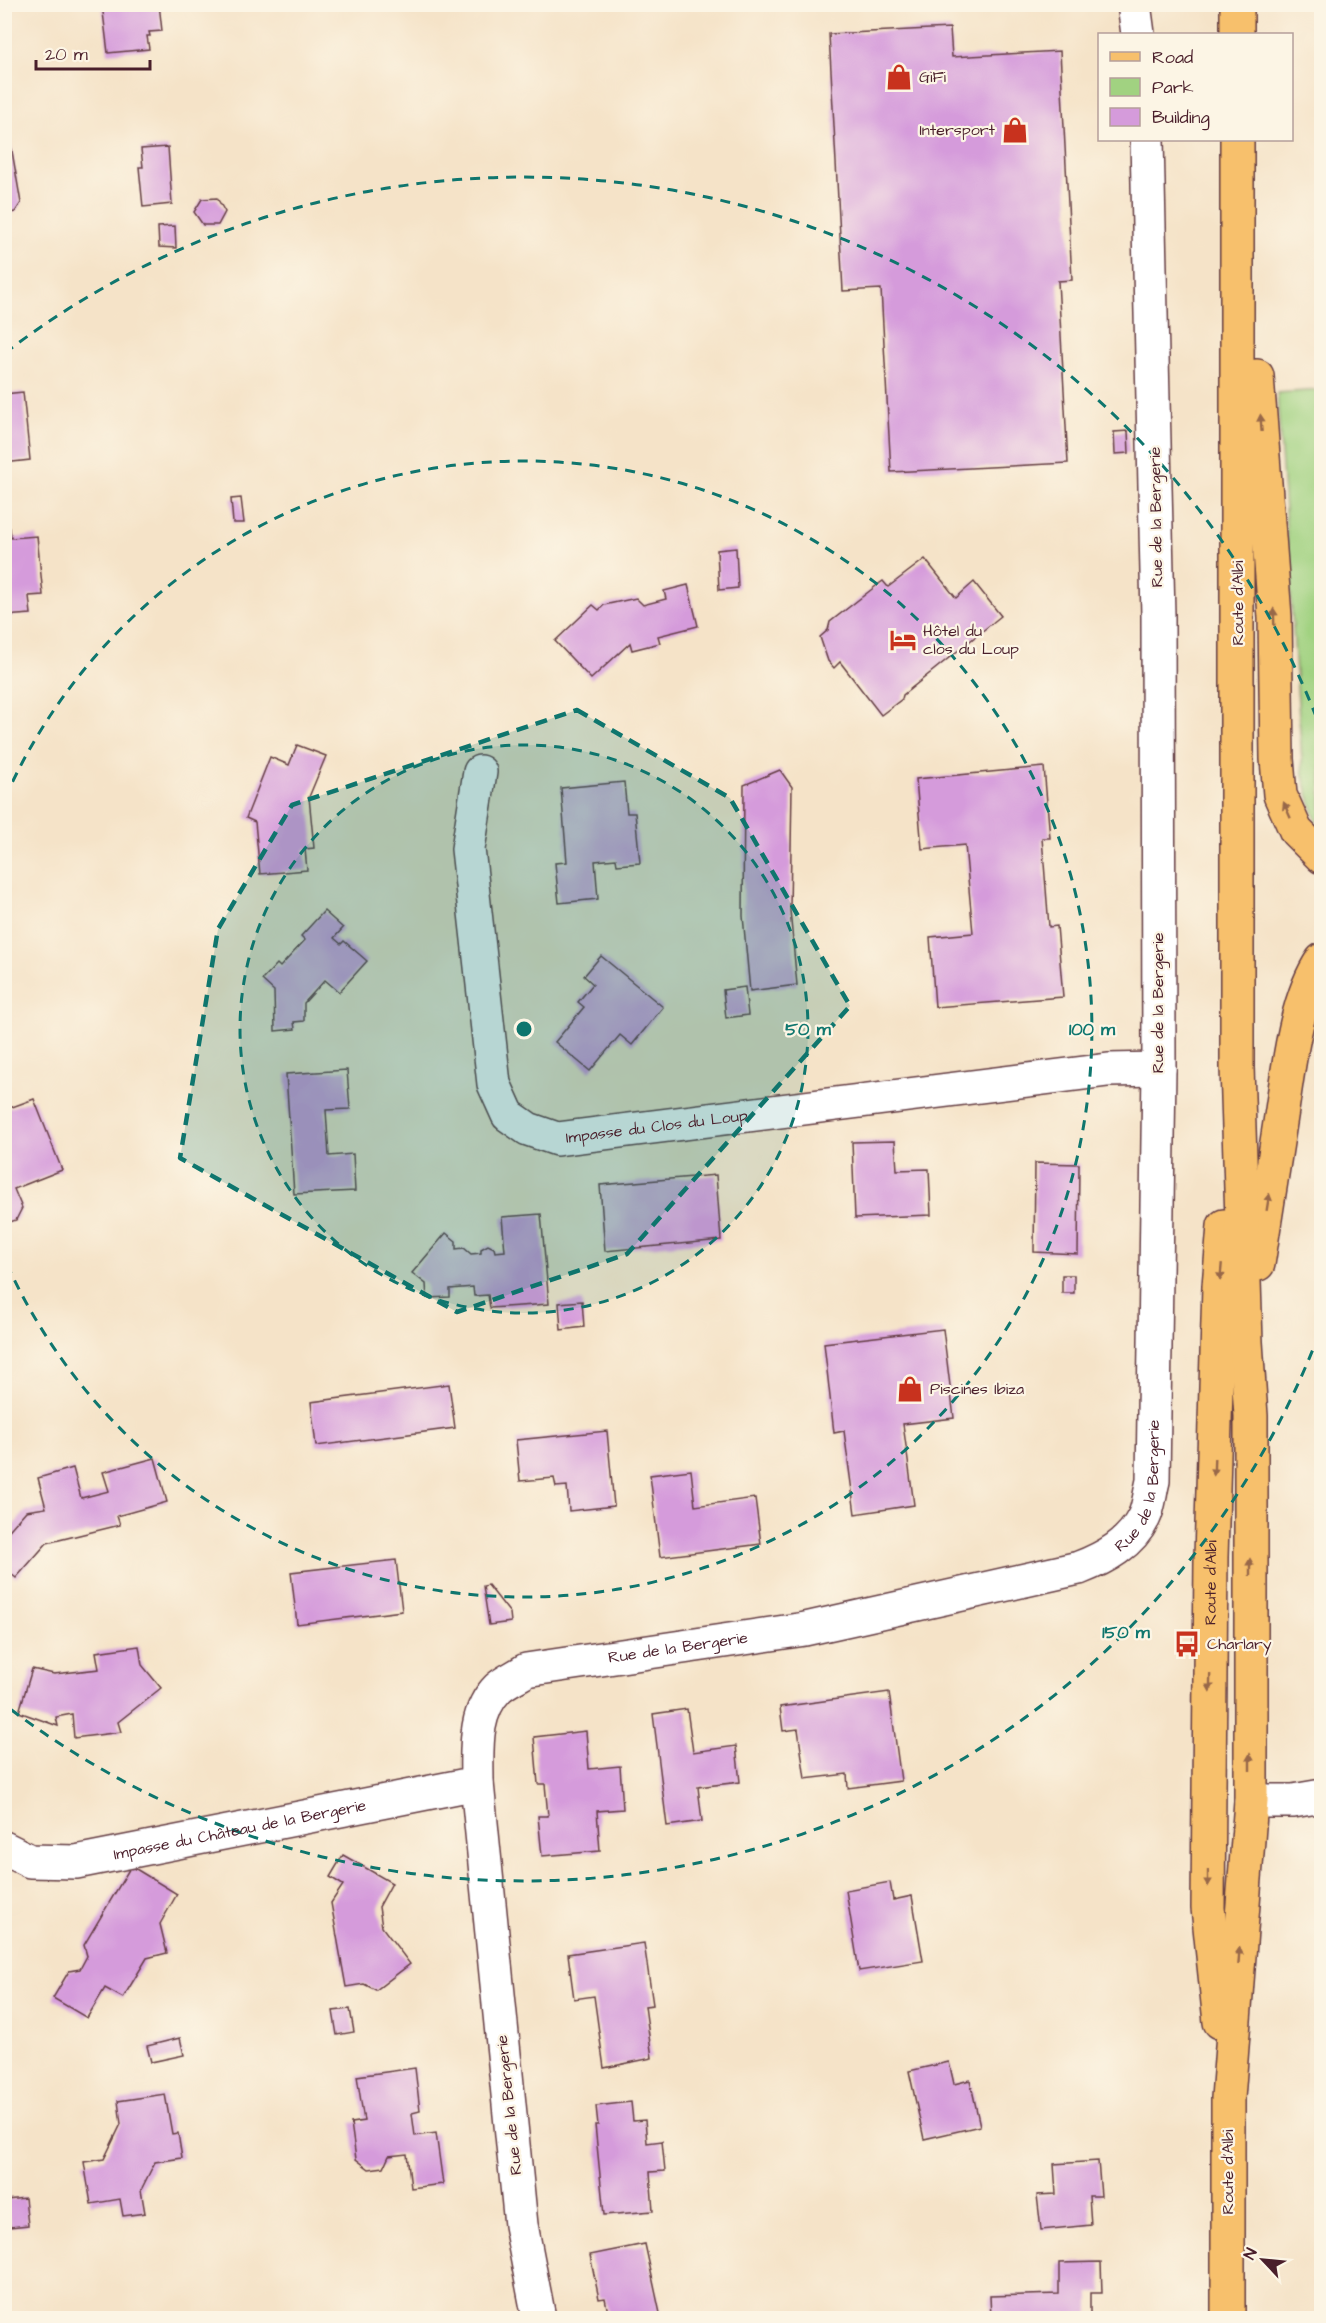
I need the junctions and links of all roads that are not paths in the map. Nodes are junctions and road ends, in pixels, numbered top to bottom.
1 (1134, 4) edge
2 (1237, 4) edge
3 (1138, 33) edge
4 (1237, 33) edge
5 (1147, 141) edge
6 (1238, 141) edge
7 (1238, 208) junction
8 (480, 772) dead end
9 (1322, 857) edge
10 (1322, 960) edge
11 (1237, 1067) junction
12 (1159, 1069) junction
13 (1246, 1342) junction
14 (477, 1783) junction
15 (1322, 1796) edge
16 (1251, 1801) junction
17 (4, 1848) edge
18 (1228, 2098) junction
19 (539, 2319) edge
20 (1228, 2319) edge

1 - 3 street
2 - 4 main road
5 - 12 street, Rue de la Bergerie
6 - 7 main road, Route d'Albi
9 -> 7 main road
7 - 11 main road, Route d'Albi
8 - 12 street, Impasse du Clos du Loup
13 -> 10 main road
11 - 13 main road, Route d'Albi
11 -> 18 main road, Route d'Albi
12 - 14 street, Rue de la Bergerie
16 -> 13 main road, Route d'Albi
14 - 17 street, Impasse du Château de la Bergerie
14 - 19 street, Rue de la Bergerie
15 - 16 street
18 -> 16 main road, Route d'Albi
18 - 20 main road, Route d'Albi

